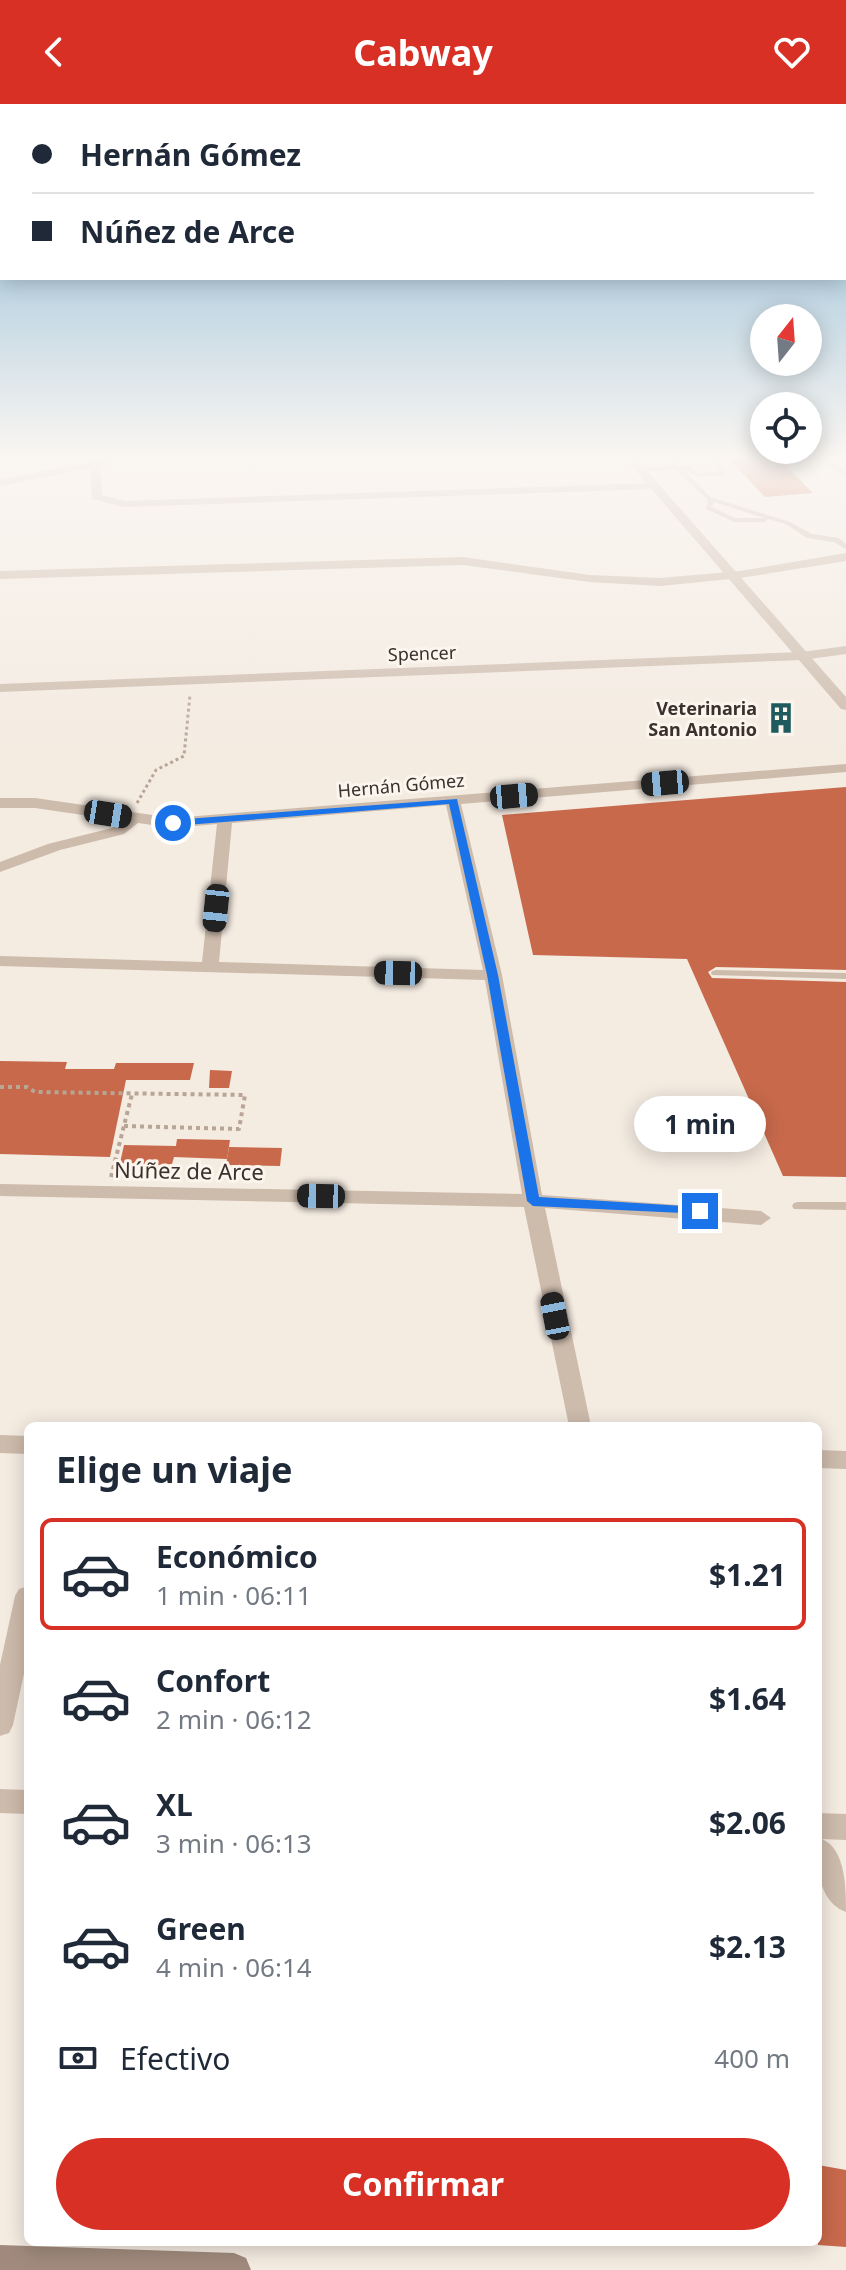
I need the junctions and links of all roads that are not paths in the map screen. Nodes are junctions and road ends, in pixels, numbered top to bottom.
1 (715, 556) edge
2 (846, 557) edge
3 (0, 575) edge
4 (732, 576) junction
5 (846, 650) edge
6 (802, 656) junction
7 (0, 688) edge
8 (846, 706) edge
9 (846, 768) edge
10 (453, 801) junction
11 (0, 803) edge
12 (57, 806) junction
13 (134, 818) junction
14 (225, 819) junction
15 (54, 847) junction
16 (0, 867) edge
17 (0, 961) edge
18 (210, 968) junction
19 (716, 973) dead end
20 (493, 975) junction
21 (846, 976) edge
22 (0, 1190) edge
23 (533, 1201) junction
24 (798, 1206) dead end
25 (846, 1206) edge
26 (761, 1218) dead end
27 (579, 1422) edge
28 (0, 1444) edge
29 (24, 1445) edge
30 (822, 1459) edge
31 (846, 1460) edge
32 (24, 1614) edge
33 (0, 1725) edge
34 (0, 1801) edge
35 (24, 1802) edge
36 (822, 1826) edge
37 (846, 1827) edge
38 (822, 1857) edge
39 (846, 1899) edge
40 (18, 2264) edge
41 (234, 2270) edge

1 - 4 street
2 - 4 street
3 - 4 street
4 - 6 street
5 - 6 street, Spencer
6 - 7 street, Spencer
6 - 8 street
9 - 10 street, Hernán Gómez
10 - 14 street, Hernán Gómez
10 - 20 street
11 - 12 street, Hernán Gómez
12 - 13 street, Hernán Gómez
12 - 15 street
13 - 14 street, Hernán Gómez
13 - 15 street
14 - 18 street
15 - 16 street
17 - 18 street
18 - 20 street
19 - 21 lane
20 - 23 street
22 - 23 street, Núñez de Arce
23 - 26 street, Núñez de Arce
23 - 27 street
24 - 25 lane
28 - 29 street
30 - 31 street
32 - 33 street
34 - 35 street
36 - 37 street
38 - 39 street
40 - 41 main road

